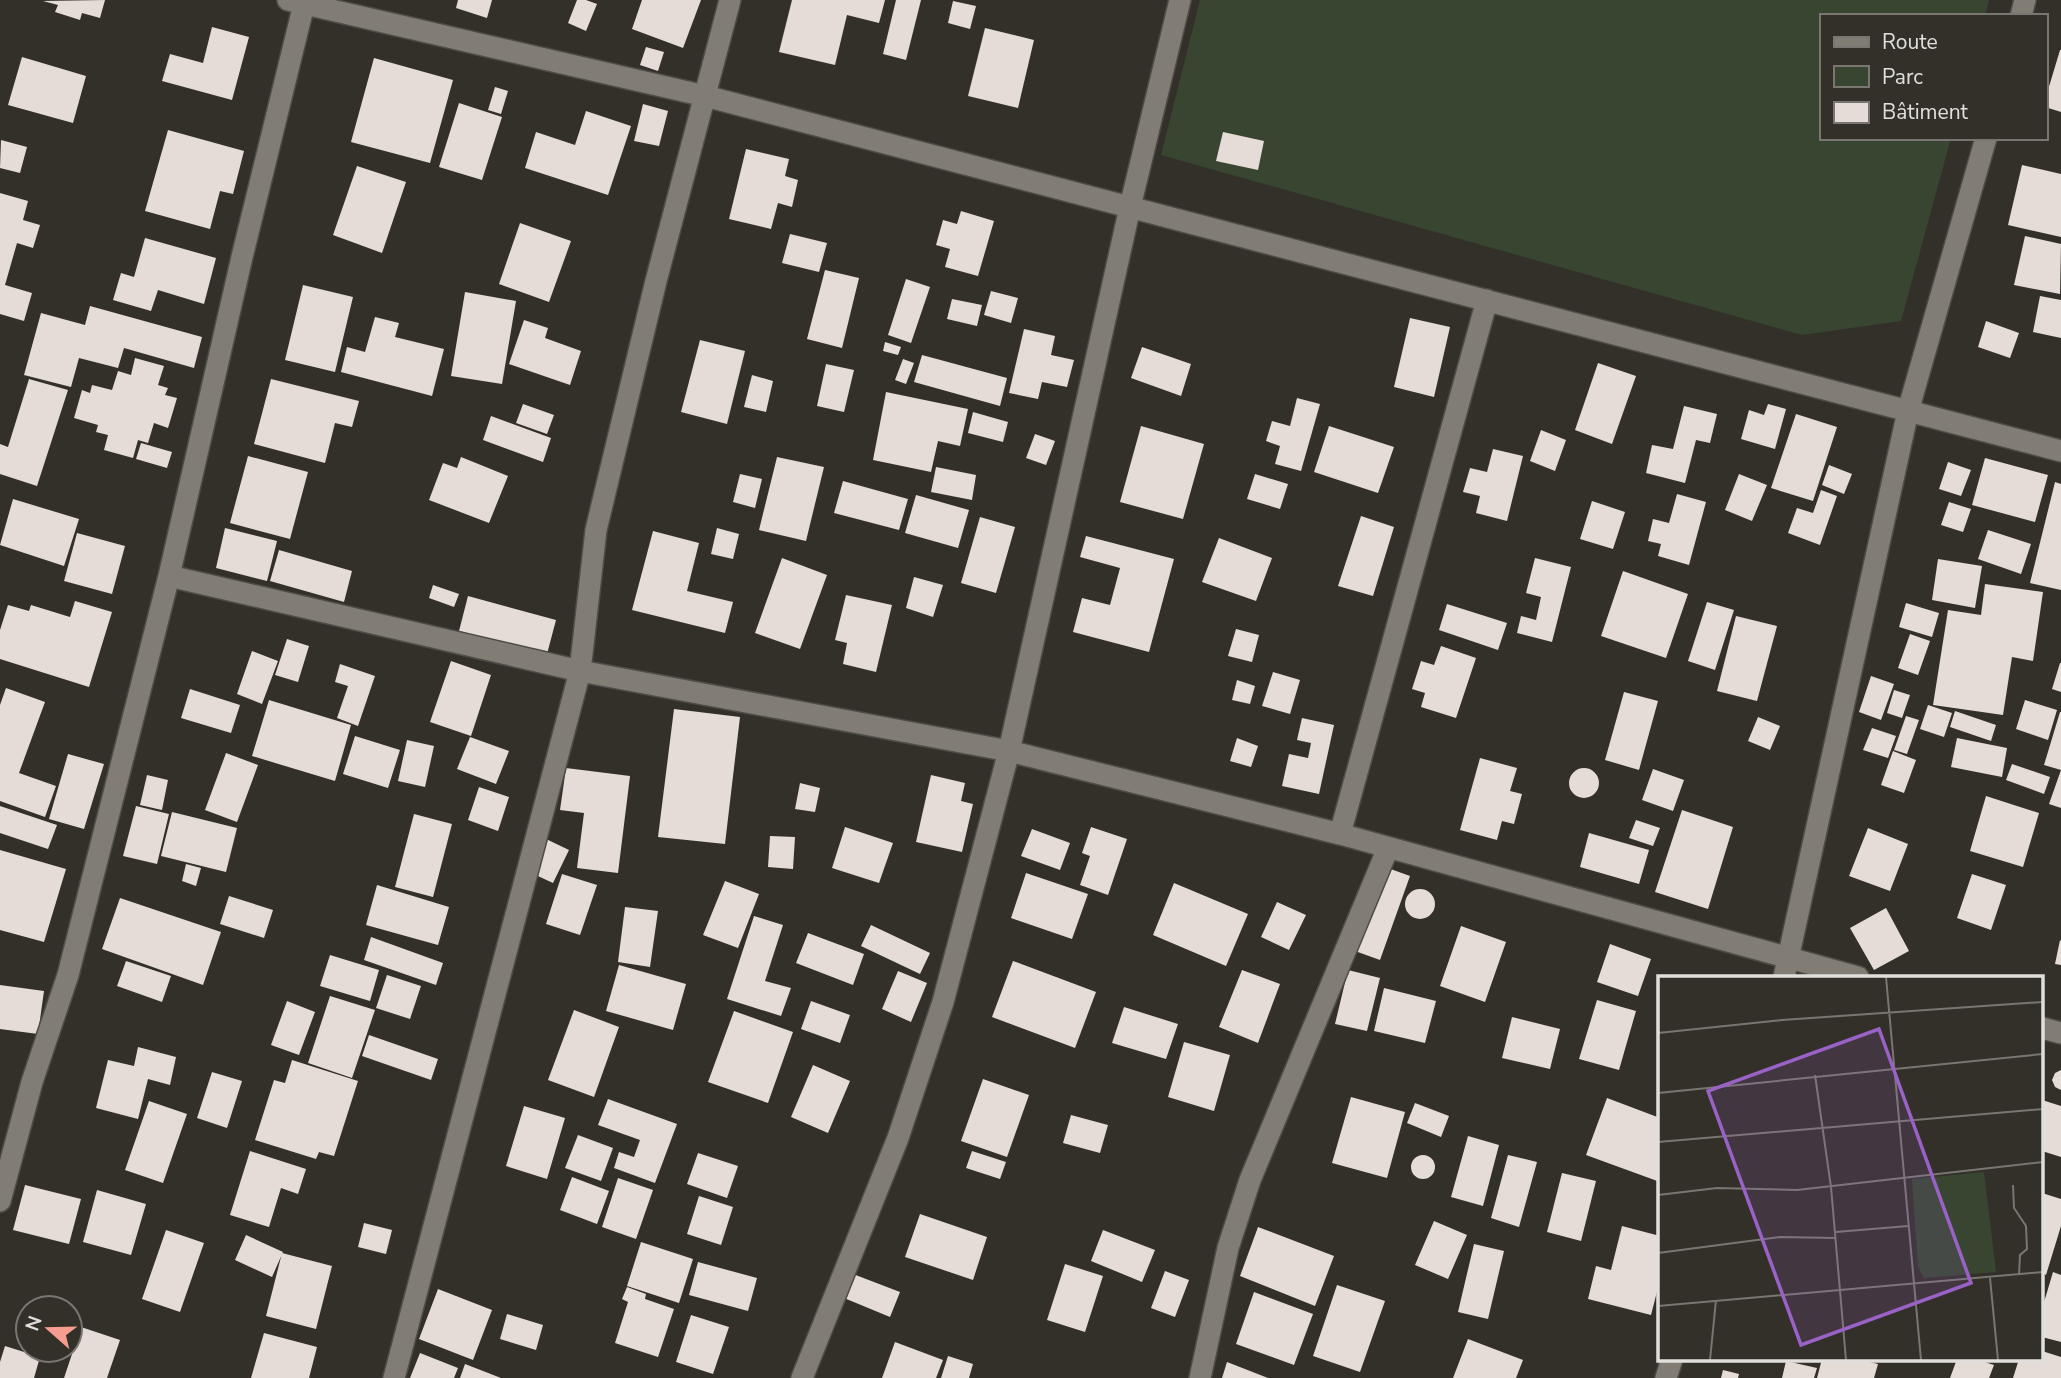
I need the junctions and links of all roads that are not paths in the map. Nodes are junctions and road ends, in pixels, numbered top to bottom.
1 (730, 0) edge
2 (1180, 0) edge
3 (299, 2) edge
4 (705, 96) junction
5 (1985, 140) edge
6 (1130, 207) junction
7 (1486, 300) junction
8 (1908, 411) junction
9 (2061, 451) edge
10 (169, 576) junction
11 (580, 671) junction
12 (1009, 751) junction
13 (1340, 834) junction
14 (1388, 848) junction
15 (1787, 968) edge
16 (1850, 976) edge
17 (2044, 1029) edge
18 (2061, 1033) edge
19 (0, 1201) edge
20 (1672, 1360) edge
21 (394, 1378) edge
22 (802, 1378) edge
23 (1200, 1378) edge
24 (1666, 1378) edge

1 - 4 street
2 - 6 street
3 - 4 street
3 - 10 street
4 - 6 street
4 - 11 street
5 - 8 street
6 - 7 street
6 - 12 street
7 - 8 street
7 - 13 street
8 - 9 street
8 - 15 street
10 - 11 street
10 - 19 street
11 - 12 street
11 - 21 street
12 - 13 street
12 - 22 street
13 - 14 street
14 - 15 street
14 - 23 street
15 - 16 street
17 - 18 street
20 - 24 street

